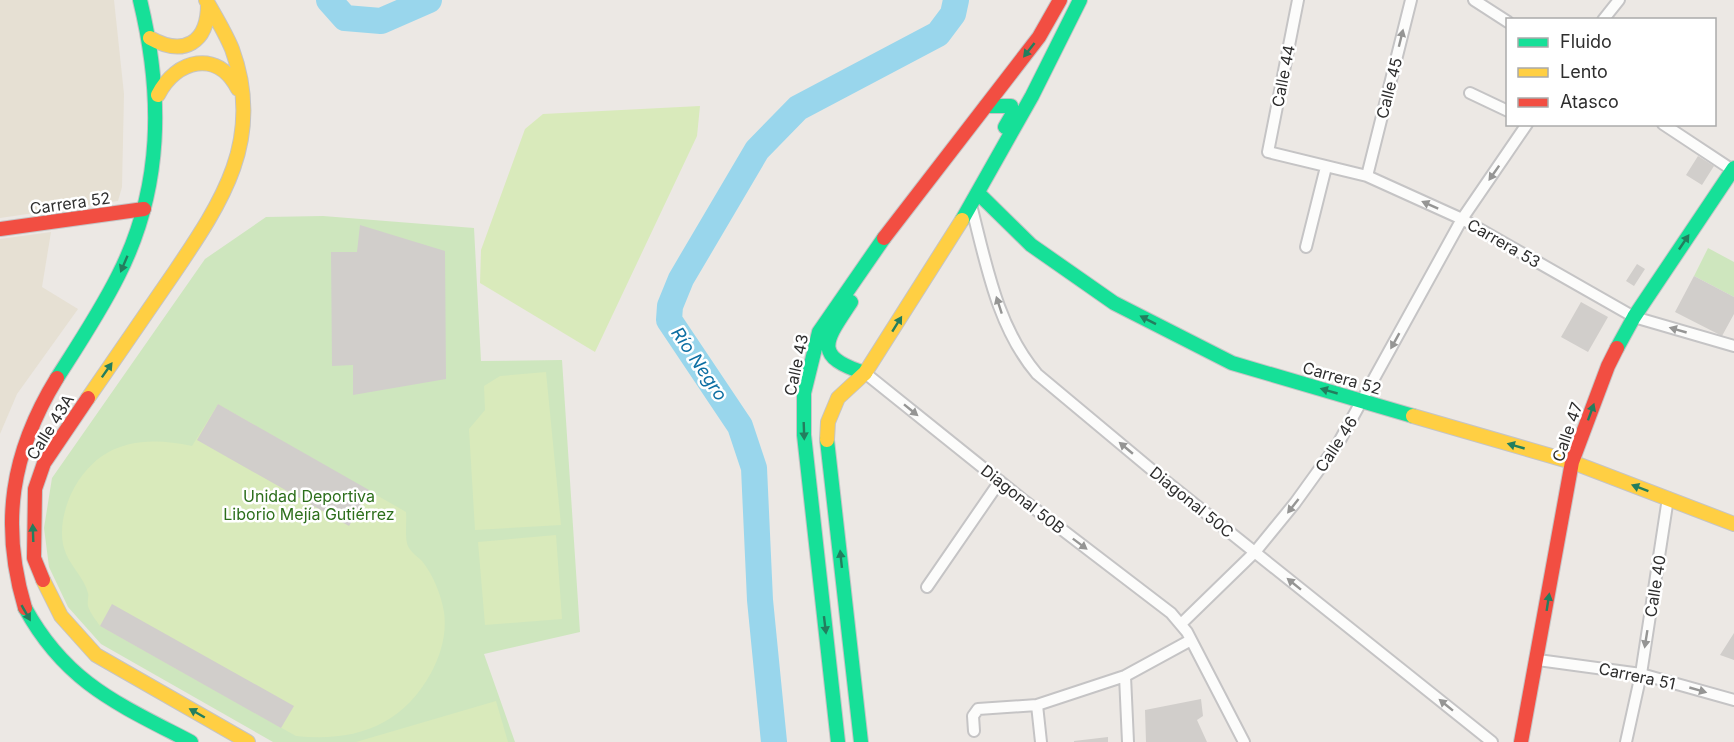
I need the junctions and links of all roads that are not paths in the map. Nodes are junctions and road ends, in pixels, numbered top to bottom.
1 (140, 0) edge
2 (1060, 0) edge
3 (1080, 0) edge
4 (1298, 0) edge
5 (1410, 0) edge
6 (1474, 0) edge
7 (1618, 0) edge
8 (207, 2) edge
9 (1604, 18) edge
10 (1506, 21) edge
11 (150, 38) junction
12 (1470, 93) dead end
13 (158, 96) junction
14 (242, 102) junction
15 (986, 106) junction
16 (1506, 110) edge
17 (1526, 126) edge
18 (1666, 126) edge
19 (1268, 152) joint
20 (1326, 167) junction
21 (1733, 170) edge
22 (990, 171) junction
23 (1367, 176) junction
24 (974, 199) junction
25 (908, 204) junction
26 (144, 209) junction
27 (1462, 219) junction
28 (0, 229) edge
29 (1306, 247) dead end
30 (1634, 317) junction
31 (1734, 346) edge
32 (865, 373) junction
33 (1362, 401) junction
34 (1572, 462) junction
35 (1000, 482) junction
36 (1668, 498) junction
37 (1734, 524) edge
38 (1255, 552) junction
39 (927, 587) dead end
40 (1181, 624) junction
41 (1191, 640) junction
42 (1538, 660) junction
43 (1641, 674) junction
44 (1125, 676) junction
45 (1734, 700) edge
46 (1037, 705) junction
47 (974, 731) dead end
48 (191, 742) edge
49 (248, 742) edge
50 (838, 742) edge
51 (861, 742) edge
52 (1041, 742) edge
53 (1128, 742) edge
54 (1244, 742) edge
55 (1492, 742) edge
56 (1521, 742) edge
57 (1626, 742) edge

1 - 11 street, Calle 43A
2 -> 15 street, Calle 43
3 - 22 street
4 - 19 street, Calle 44
23 -> 5 street, Calle 45
6 - 10 street
7 - 9 street
8 - 11 street
8 - 14 street, Calle 43A
11 - 13 street, Calle 43A
12 - 16 street
13 - 14 street
13 - 26 street, Calle 43A
49 -> 14 street, Calle 43A
15 - 22 street
15 - 25 street, Calle 43
17 -> 27 street, Calle 46
18 - 21 street
19 - 20 street, Carrera 53
20 - 23 street, Carrera 53
20 - 29 street
30 -> 21 street, Calle 47
22 - 24 street
27 -> 23 street, Carrera 53
32 -> 24 street
33 -> 24 street, Carrera 52
38 -> 24 street, Diagonal 50C
25 - 32 street
25 -> 50 street, Calle 43
26 - 28 street, Carrera 52
26 -> 48 street, Calle 43A
27 - 30 street, Carrera 53
27 -> 33 street, Calle 46
31 -> 30 street, Carrera 53
34 -> 30 street, Calle 47
32 -> 35 street, Diagonal 50B
51 -> 32 street
34 -> 33 street, Carrera 52
33 -> 38 street, Calle 46
36 -> 34 street, Carrera 52
42 -> 34 street, Calle 47
35 - 39 street
35 -> 40 street, Diagonal 50B
36 - 37 street, Carrera 52
36 -> 43 street, Calle 40
38 - 40 street, Calle 46
55 -> 38 street, Diagonal 50C
40 - 41 street
41 - 44 street
41 - 54 street
42 - 43 street, Carrera 51
42 - 56 street, Calle 47
43 -> 45 street, Carrera 51
43 - 57 street, Calle 40
44 - 46 street
44 - 53 street
46 - 47 street
46 - 52 street

